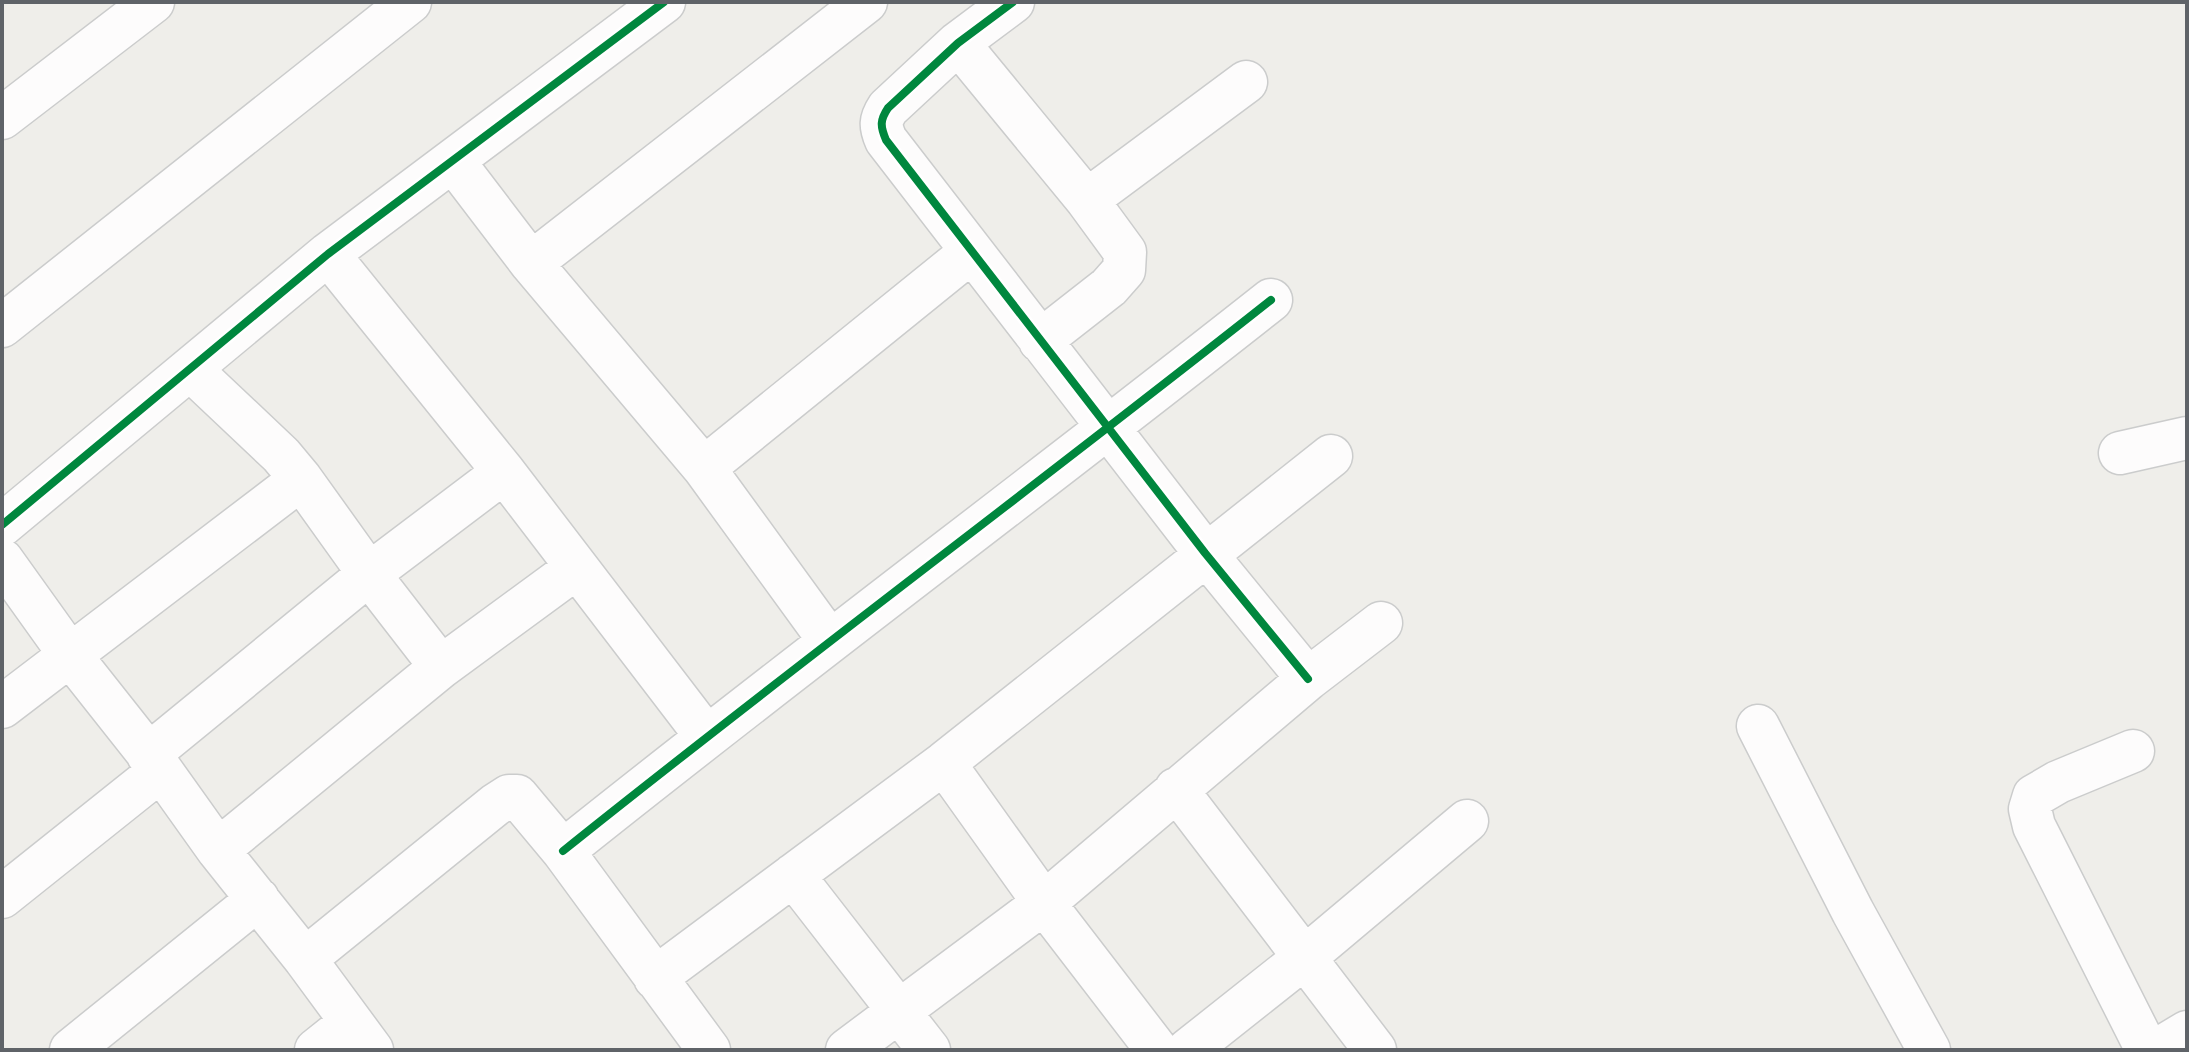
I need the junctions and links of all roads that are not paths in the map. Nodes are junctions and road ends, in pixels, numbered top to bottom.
1 (153, 2) edge
2 (664, 2) edge
3 (866, 2) edge
4 (1013, 2) edge
5 (389, 8) edge
6 (958, 43) junction
7 (1246, 82) dead end
8 (2, 118) edge
9 (454, 162) junction
10 (1087, 200) junction
11 (971, 252) junction
12 (328, 254) junction
13 (531, 263) junction
14 (1271, 300) dead end
15 (2, 326) edge
16 (1040, 341) junction
17 (191, 370) junction
18 (1110, 427) junction
19 (2187, 438) edge
20 (2120, 453) dead end
21 (1331, 456) dead end
22 (704, 468) junction
23 (504, 472) junction
24 (301, 479) junction
25 (2, 525) edge
26 (1205, 553) junction
27 (2, 560) edge
28 (576, 568) junction
29 (369, 574) junction
30 (1381, 623) dead end
31 (829, 640) junction
32 (70, 655) junction
33 (441, 667) junction
34 (1308, 679) junction
35 (2, 707) edge
36 (1758, 726) dead end
37 (706, 736) junction
38 (2133, 751) dead end
39 (154, 762) junction
40 (944, 763) junction
41 (1176, 789) junction
42 (1467, 821) dead end
43 (218, 850) junction
44 (563, 851) junction
45 (793, 875) junction
46 (2, 897) edge
47 (258, 899) junction
48 (1044, 903) junction
49 (1304, 958) junction
50 (305, 959) junction
51 (655, 978) junction
52 (899, 1010) junction
53 (2187, 1032) edge
54 (362, 1036) edge
55 (71, 1050) edge
56 (316, 1050) edge
57 (709, 1050) edge
58 (847, 1050) edge
59 (929, 1050) edge
60 (1157, 1050) edge
61 (1188, 1050) edge
62 (1375, 1050) edge
63 (1929, 1050) edge
64 (2147, 1050) edge
65 (2157, 1050) edge

1 - 8 street
2 - 9 street
3 - 13 street
4 - 6 street
5 - 15 street
6 - 10 street
6 - 11 street
7 - 10 street
9 - 12 street
9 - 13 street
10 - 16 street
11 - 16 street
11 - 22 street
12 - 17 street
12 - 23 street
13 - 22 street
14 - 18 street
16 - 18 street
17 - 24 street
17 - 25 street
18 - 26 street
18 - 31 street
19 - 20 street
21 - 26 street
22 - 31 street
23 - 28 street
23 - 29 street
24 - 29 street
24 - 32 street
26 - 34 street
26 - 40 street
27 - 32 street
28 - 33 street
28 - 37 street
29 - 33 street
29 - 39 street
30 - 34 street
31 - 37 street
32 - 35 street
32 - 39 street
33 - 43 street
34 - 41 street
36 - 63 street
37 - 44 street
38 - 64 street
39 - 43 street
39 - 46 street
40 - 45 street
40 - 48 street
41 - 48 street
41 - 49 street
42 - 49 street
43 - 47 street
44 - 50 street
44 - 51 street
45 - 51 street
45 - 52 street
47 - 50 street
47 - 55 street
48 - 52 street
48 - 60 street
49 - 61 street
49 - 62 street
50 - 54 street
51 - 57 street
52 - 58 street
52 - 59 street
53 - 65 street
54 - 56 street

